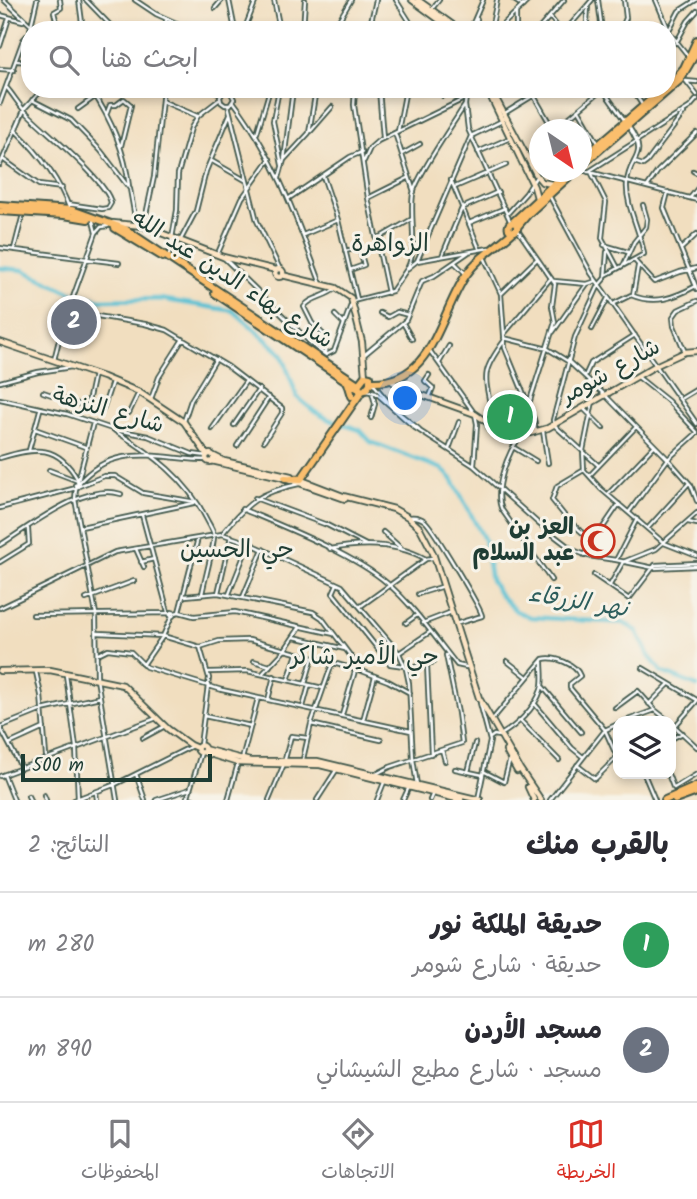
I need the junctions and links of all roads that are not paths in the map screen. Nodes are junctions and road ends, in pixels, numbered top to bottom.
1 (5, 0) edge
2 (37, 0) edge
3 (60, 0) edge
4 (79, 0) edge
5 (86, 0) edge
6 (135, 0) edge
7 (222, 0) edge
8 (229, 0) edge
9 (236, 0) edge
10 (256, 0) edge
11 (274, 0) edge
12 (305, 0) edge
13 (351, 0) edge
14 (376, 0) edge
15 (397, 0) edge
16 (412, 0) edge
17 (418, 0) edge
18 (439, 0) edge
19 (483, 0) edge
20 (497, 0) edge
21 (514, 0) edge
22 (529, 0) edge
23 (564, 0) edge
24 (592, 0) edge
25 (598, 0) edge
26 (624, 0) edge
27 (656, 0) edge
28 (696, 0) edge
29 (588, 5) junction
30 (523, 6) junction
31 (215, 8) dead end
32 (232, 8) junction
33 (431, 10) junction
34 (697, 11) edge
35 (516, 13) junction
36 (0, 15) edge
37 (550, 17) junction
38 (9, 18) junction
39 (166, 19) joint
40 (22, 21) edge
41 (26, 21) edge
42 (33, 21) edge
43 (56, 21) edge
44 (82, 21) edge
45 (107, 21) edge
46 (171, 21) edge
47 (234, 21) edge
48 (248, 21) edge
49 (278, 21) edge
50 (304, 21) edge
51 (338, 21) edge
52 (371, 21) edge
53 (410, 21) edge
54 (441, 21) edge
55 (447, 21) edge
56 (476, 21) edge
57 (493, 21) edge
58 (507, 21) edge
59 (516, 21) edge
60 (546, 21) edge
61 (553, 21) edge
62 (574, 21) edge
63 (587, 21) edge
64 (601, 21) edge
65 (625, 21) edge
66 (664, 21) edge
67 (674, 21) edge
68 (697, 40) edge
69 (676, 43) joint
70 (0, 46) edge
71 (21, 47) edge
72 (697, 51) edge
73 (689, 58) junction
74 (17, 61) junction
75 (21, 61) edge
76 (0, 69) edge
77 (14, 70) junction
78 (676, 78) edge
79 (683, 81) junction
80 (697, 82) edge
81 (676, 86) edge
82 (7, 88) junction
83 (697, 97) edge
84 (93, 98) edge
85 (97, 98) edge
86 (162, 98) edge
87 (217, 98) edge
88 (222, 98) edge
89 (234, 98) edge
90 (267, 98) edge
91 (277, 98) edge
92 (292, 98) edge
93 (315, 98) edge
94 (354, 98) edge
95 (380, 98) edge
96 (405, 98) edge
97 (493, 98) edge
98 (495, 98) edge
99 (531, 98) edge
100 (535, 98) edge
101 (593, 98) edge
102 (609, 98) edge
103 (638, 98) edge
104 (653, 98) edge
105 (661, 98) edge
106 (466, 99) joint
107 (32, 100) joint
108 (162, 101) junction
109 (233, 101) junction
110 (0, 103) edge
111 (228, 105) junction
112 (465, 105) junction
113 (643, 106) junction
114 (332, 107) dead end
115 (78, 109) dead end
116 (579, 110) junction
117 (686, 110) junction
118 (24, 111) junction
119 (106, 114) junction
120 (230, 114) junction
121 (198, 116) junction
122 (502, 117) junction
123 (548, 119) edge
124 (568, 119) edge
125 (627, 124) junction
126 (15, 130) junction
127 (397, 132) junction
128 (257, 133) junction
129 (309, 133) junction
130 (471, 135) junction
131 (696, 135) edge
132 (383, 138) junction
133 (510, 138) junction
134 (637, 140) junction
135 (420, 144) dead end
136 (121, 146) junction
137 (600, 146) junction
138 (362, 152) junction
139 (478, 152) junction
140 (592, 152) edge
141 (2, 153) edge
142 (402, 154) junction
143 (592, 155) edge
144 (2, 159) junction
145 (270, 159) junction
146 (284, 160) junction
147 (212, 161) junction
148 (363, 162) junction
149 (634, 162) junction
150 (529, 163) edge
151 (0, 165) edge
152 (506, 165) dead end
153 (282, 166) junction
154 (592, 172) edge
155 (488, 173) junction
156 (592, 174) edge
157 (323, 176) junction
158 (592, 177) edge
159 (279, 178) junction
160 (408, 178) junction
161 (451, 180) junction
162 (247, 181) junction
163 (542, 182) edge
164 (562, 182) edge
165 (626, 182) junction
166 (533, 184) junction
167 (552, 184) joint
168 (249, 187) junction
169 (455, 187) junction
170 (647, 187) junction
171 (62, 188) junction
172 (130, 189) junction
173 (697, 189) edge
174 (414, 192) junction
175 (498, 192) junction
176 (668, 192) junction
177 (548, 194) junction
178 (368, 198) junction
179 (537, 198) junction
180 (690, 198) junction
181 (288, 199) junction
182 (697, 200) edge
183 (643, 205) dead end
184 (0, 206) edge
185 (69, 207) junction
186 (463, 207) junction
187 (505, 208) junction
188 (43, 211) junction
189 (508, 213) junction
190 (22, 218) dead end
191 (412, 219) junction
192 (338, 220) junction
193 (93, 221) junction
194 (136, 223) junction
195 (469, 223) junction
196 (111, 224) junction
197 (143, 226) junction
198 (513, 227) junction
199 (96, 233) junction
200 (697, 234) edge
201 (302, 236) junction
202 (639, 236) junction
203 (172, 237) junction
204 (377, 239) junction
205 (180, 241) junction
206 (604, 245) junction
207 (0, 248) edge
208 (682, 248) junction
209 (14, 249) junction
210 (345, 251) junction
211 (468, 252) junction
212 (481, 252) junction
213 (607, 252) junction
214 (629, 252) junction
215 (220, 256) junction
216 (442, 256) junction
217 (169, 257) junction
218 (537, 259) junction
219 (88, 260) junction
220 (634, 260) junction
221 (417, 261) junction
222 (455, 262) junction
223 (119, 264) dead end
224 (177, 264) junction
225 (623, 266) junction
226 (638, 266) junction
227 (697, 268) edge
228 (407, 269) junction
229 (618, 269) junction
230 (689, 269) junction
231 (350, 270) junction
232 (279, 271) junction
233 (466, 274) junction
234 (606, 275) junction
235 (553, 279) junction
236 (598, 283) junction
237 (587, 284) junction
238 (321, 285) junction
239 (336, 288) junction
240 (696, 288) edge
241 (388, 293) junction
242 (500, 294) junction
243 (633, 295) junction
244 (609, 297) junction
245 (354, 301) junction
246 (697, 301) edge
247 (614, 304) junction
248 (68, 310) junction
249 (380, 313) dead end
250 (335, 316) dead end
251 (408, 316) junction
252 (403, 323) junction
253 (344, 324) junction
254 (592, 329) dead end
255 (551, 334) junction
256 (635, 335) junction
257 (504, 338) junction
258 (183, 339) junction
259 (412, 339) dead end
260 (0, 342) edge
261 (449, 346) dead end
262 (429, 349) junction
263 (548, 349) junction
264 (314, 350) junction
265 (697, 351) edge
266 (685, 352) junction
267 (325, 354) junction
268 (364, 355) junction
269 (425, 358) junction
270 (52, 359) junction
271 (216, 359) junction
272 (436, 359) junction
273 (569, 362) junction
274 (439, 363) junction
275 (655, 366) junction
276 (72, 367) junction
277 (94, 374) junction
278 (429, 375) dead end
279 (637, 376) junction
280 (587, 378) junction
281 (246, 380) junction
282 (388, 380) junction
283 (112, 381) junction
284 (369, 381) junction
285 (0, 382) edge
286 (348, 383) junction
287 (360, 388) junction
288 (697, 389) edge
289 (259, 390) junction
290 (43, 392) dead end
291 (139, 392) junction
292 (605, 395) junction
293 (352, 396) junction
294 (269, 397) junction
295 (429, 398) junction
296 (681, 398) junction
297 (0, 399) edge
298 (150, 399) junction
299 (593, 401) junction
300 (528, 404) junction
301 (87, 407) junction
302 (40, 408) junction
303 (583, 408) junction
304 (491, 409) junction
305 (345, 410) junction
306 (527, 410) junction
307 (129, 414) dead end
308 (475, 414) junction
309 (590, 415) junction
310 (371, 418) dead end
311 (486, 421) junction
312 (184, 422) junction
313 (459, 422) dead end
314 (93, 423) junction
315 (697, 424) edge
316 (234, 425) dead end
317 (554, 425) junction
318 (636, 427) junction
319 (603, 428) dead end
320 (35, 429) junction
321 (112, 429) junction
322 (212, 429) dead end
323 (419, 429) junction
324 (543, 431) junction
325 (534, 433) junction
326 (697, 433) edge
327 (522, 434) junction
328 (264, 441) dead end
329 (237, 446) dead end
330 (655, 446) junction
331 (86, 447) junction
332 (513, 447) junction
333 (449, 449) junction
334 (29, 450) junction
335 (583, 452) junction
336 (151, 454) junction
337 (210, 457) junction
338 (0, 458) edge
339 (668, 459) junction
340 (536, 461) dead end
341 (548, 463) dead end
342 (598, 465) junction
343 (474, 466) junction
344 (49, 470) dead end
345 (584, 470) junction
346 (589, 477) junction
347 (297, 480) junction
348 (689, 483) junction
349 (77, 485) junction
350 (499, 487) junction
351 (121, 494) dead end
352 (332, 494) junction
353 (608, 494) junction
354 (255, 498) junction
355 (75, 499) junction
356 (697, 501) edge
357 (197, 502) junction
358 (619, 504) junction
359 (0, 508) edge
360 (242, 509) junction
361 (629, 512) junction
362 (697, 513) edge
363 (142, 515) junction
364 (408, 517) junction
365 (637, 519) junction
366 (688, 522) junction
367 (697, 524) edge
368 (81, 527) junction
369 (28, 528) junction
370 (648, 528) junction
371 (383, 532) dead end
372 (222, 534) junction
373 (214, 535) junction
374 (230, 536) junction
375 (198, 538) junction
376 (593, 542) junction
377 (249, 543) junction
378 (664, 543) junction
379 (0, 545) edge
380 (366, 545) junction
381 (151, 546) junction
382 (402, 548) junction
383 (136, 549) junction
384 (329, 549) junction
385 (263, 550) junction
386 (584, 555) junction
387 (697, 556) edge
388 (154, 559) junction
389 (429, 559) junction
390 (616, 561) junction
391 (0, 562) edge
392 (141, 562) junction
393 (623, 562) junction
394 (697, 564) edge
395 (88, 565) junction
396 (654, 566) junction
397 (144, 567) dead end
398 (594, 575) dead end
399 (134, 580) dead end
400 (551, 580) dead end
401 (337, 584) junction
402 (389, 584) junction
403 (610, 585) junction
404 (441, 587) junction
405 (218, 593) junction
406 (202, 594) junction
407 (229, 594) junction
408 (418, 594) dead end
409 (93, 596) junction
410 (185, 596) junction
411 (243, 597) junction
412 (86, 599) dead end
413 (361, 606) junction
414 (0, 608) edge
415 (173, 613) junction
416 (449, 613) junction
417 (96, 614) junction
418 (33, 615) dead end
419 (417, 615) junction
420 (406, 623) dead end
421 (424, 623) junction
422 (455, 624) junction
423 (300, 627) junction
424 (430, 632) junction
425 (98, 633) junction
426 (334, 634) junction
427 (163, 636) junction
428 (294, 637) junction
429 (200, 647) junction
430 (346, 649) junction
431 (284, 651) junction
432 (446, 652) junction
433 (400, 653) junction
434 (98, 654) junction
435 (297, 654) junction
436 (312, 659) junction
437 (254, 661) dead end
438 (508, 661) dead end
439 (434, 662) dead end
440 (542, 662) junction
441 (332, 664) junction
442 (427, 664) junction
443 (143, 665) junction
444 (270, 666) junction
445 (406, 667) junction
446 (466, 667) junction
447 (643, 668) dead end
448 (36, 669) junction
449 (356, 670) junction
450 (0, 671) edge
451 (362, 671) junction
452 (209, 672) junction
453 (66, 673) junction
454 (263, 674) junction
455 (274, 676) junction
456 (375, 676) junction
457 (527, 677) junction
458 (97, 679) junction
459 (288, 680) junction
460 (307, 684) junction
461 (669, 684) junction
462 (542, 686) junction
463 (209, 687) junction
464 (323, 688) junction
465 (410, 693) junction
466 (100, 697) junction
467 (258, 698) junction
468 (268, 700) junction
469 (697, 700) edge
470 (534, 702) junction
471 (69, 703) junction
472 (480, 703) junction
473 (649, 704) junction
474 (303, 707) junction
475 (615, 708) dead end
476 (42, 709) junction
477 (316, 710) junction
478 (655, 710) junction
479 (342, 715) junction
480 (204, 716) junction
481 (639, 716) edge
482 (662, 716) edge
483 (157, 718) junction
484 (362, 720) junction
485 (492, 720) junction
486 (520, 720) junction
487 (312, 724) junction
488 (676, 725) edge
489 (0, 726) edge
490 (165, 726) junction
491 (251, 726) junction
492 (613, 726) edge
493 (676, 727) edge
494 (44, 728) junction
495 (605, 730) junction
496 (411, 731) junction
497 (581, 732) dead end
498 (682, 733) junction
499 (107, 736) junction
500 (500, 736) junction
501 (676, 736) edge
502 (143, 738) dead end
503 (308, 738) junction
504 (490, 738) junction
505 (382, 740) dead end
506 (475, 743) dead end
507 (9, 744) junction
508 (76, 747) junction
509 (697, 747) edge
510 (200, 749) junction
511 (442, 750) junction
512 (431, 754) junction
513 (46, 757) junction
514 (583, 757) junction
515 (303, 759) junction
516 (413, 759) junction
517 (510, 759) junction
518 (559, 760) dead end
519 (240, 761) junction
520 (285, 761) junction
521 (445, 761) dead end
522 (577, 765) junction
523 (21, 767) junction
524 (337, 769) junction
525 (455, 769) dead end
526 (353, 770) junction
527 (468, 772) junction
528 (483, 773) junction
529 (136, 774) junction
530 (376, 774) junction
531 (2, 775) edge
532 (697, 775) edge
533 (647, 779) edge
534 (385, 780) junction
535 (116, 784) junction
536 (418, 785) junction
537 (697, 786) edge
538 (410, 787) junction
539 (190, 789) junction
540 (96, 792) junction
541 (697, 792) edge
542 (433, 793) junction
543 (675, 794) edge
544 (44, 795) dead end
545 (187, 799) edge
546 (449, 799) edge
547 (15, 800) edge
548 (46, 800) edge
549 (77, 800) edge
550 (97, 800) edge
551 (117, 800) edge
552 (145, 800) edge
553 (156, 800) edge
554 (195, 800) edge
555 (228, 800) edge
556 (269, 800) edge
557 (317, 800) edge
558 (377, 800) edge
559 (403, 800) edge
560 (430, 800) edge
561 (461, 800) edge
562 (479, 800) edge
563 (534, 800) edge
564 (541, 800) edge
565 (550, 800) edge
566 (655, 800) edge
567 (664, 800) edge

1 - 41 street
2 - 42 street
3 - 43 street
4 - 44 street
5 - 45 street
6 - 39 street
7 - 31 street
8 - 32 street
9 - 32 street
10 - 48 street
11 - 49 street
12 - 50 street
13 - 51 street
14 - 52 street
15 - 53 street
16 - 54 main road
17 - 33 main road
18 - 33 street
19 - 56 street
20 - 57 street
21 - 30 street
22 - 30 street
23 - 37 street
24 - 29 street
25 - 64 street
26 - 65 street
27 - 66 street
28 - 67 street
29 - 62 street
29 - 63 street
30 - 35 street
32 - 47 street
33 - 55 main road
34 - 69 street
35 - 58 street
35 - 59 street
36 - 38 street
37 - 60 street
37 - 61 street
38 - 40 street
38 - 70 street
39 - 46 street
68 - 73 main road
69 - 73 street
71 - 74 street
72 - 79 main road
73 - 78 main road
74 - 75 street
74 - 77 street
76 - 77 street
77 - 82 street
79 - 80 street
79 - 81 main road
79 - 83 street
82 - 110 street
82 - 118 street
83 - 117 street
84 - 115 street
85 - 119 street
86 - 108 street
87 - 121 street
88 - 111 street
89 - 109 street
90 - 128 street
91 - 153 street
92 - 146 street
93 - 129 street
94 - 138 street
95 - 132 street
96 - 127 street
97 - 122 main road
98 - 122 main road
99 - 122 street
100 - 123 street
101 - 116 street
102 - 125 street
103 - 113 street
104 - 113 main road
105 - 125 main road
106 - 112 street
106 - 127 street
107 - 118 street
107 - 172 street
108 - 121 street
108 - 197 street
109 - 111 street
109 - 128 street
111 - 120 street
112 - 130 street
112 - 174 street
113 - 125 main road
114 - 129 street
116 - 124 street
116 - 137 street
117 - 134 street
117 - 149 street
118 - 126 street
118 - 185 street
119 - 136 street
119 - 136 street
120 - 147 street
120 - 162 street
121 - 203 street
122 - 130 street
122 - 133 main road
122 - 150 main road
125 - 134 street
125 - 137 main road
126 - 141 street
126 - 171 street
127 - 132 street
127 - 142 street
128 - 145 street
129 - 146 street
130 - 139 street
130 - 161 street
131 - 170 street
132 - 148 street
133 - 139 street
133 - 166 main road
134 - 149 street
134 - 154 street
135 - 142 street
136 - 172 street
137 - 140 main road
137 - 143 main road
138 - 148 street
138 - 157 street
139 - 155 street
141 - 144 street
142 - 160 street
144 - 151 street
144 - 171 street
145 - 159 street
145 - 168 street
146 - 153 street
147 - 162 street
147 - 205 street
148 - 178 street
149 - 165 street
152 - 155 street
153 - 159 street
155 - 169 street
155 - 175 street
156 - 165 street
157 - 181 street
157 - 192 street
158 - 206 street
159 - 181 street
160 - 174 street
160 - 178 street
161 - 169 street
161 - 221 street
162 - 168 street
163 - 167 main road
164 - 177 main road
165 - 170 street
165 - 202 street
166 - 179 main road
166 - 189 street
167 - 179 main road
168 - 215 street
168 - 232 street
169 - 186 street
170 - 176 street
171 - 185 street
172 - 194 street
173 - 180 street
174 - 191 street
175 - 186 street
175 - 187 street
176 - 180 street
176 - 208 street
177 - 198 main road
177 - 236 street
178 - 204 street
179 - 198 main road
180 - 182 street
181 - 201 street
183 - 202 street
184 - 188 main road, شارع بهاء الدين عبد الله
185 - 188 main road, شارع بهاء الدين عبد الله
185 - 196 main road, شارع بهاء الدين عبد الله
186 - 195 street
186 - 216 street
187 - 189 street
187 - 195 street
188 - 193 main road, شارع بهاء الدين عبد الله
189 - 198 street
190 - 209 street
191 - 204 street
191 - 228 street
192 - 201 street
192 - 210 street
193 - 196 main road, شارع بهاء الدين عبد الله
193 - 199 street
194 - 196 main road
194 - 197 main road
195 - 212 street
196 - 199 street
196 - 217 main road, شارع بهاء الدين عبد الله
196 - 224 main road, شارع بهاء الدين عبد الله
197 - 203 main road
198 - 212 main road
198 - 218 street
199 - 219 street
200 - 208 street
201 - 238 street
202 - 214 street
202 - 220 street
203 - 205 main road
203 - 217 street
204 - 241 street
205 - 215 main road
206 - 213 street
206 - 214 street
207 - 209 street
208 - 230 street
209 - 219 street
210 - 231 street
210 - 231 street
211 - 212 street
211 - 216 street
211 - 222 street
212 - 233 main road
212 - 242 street
213 - 229 street
213 - 234 street
214 - 225 street
215 - 232 main road
215 - 264 street
216 - 221 street
217 - 224 main road, شارع بهاء الدين عبد الله
218 - 235 street
218 - 242 street
219 - 223 street
219 - 248 street
220 - 225 street
220 - 226 street
221 - 228 street
222 - 233 street
222 - 251 street
224 - 264 main road, شارع بهاء الدين عبد الله
224 - 286 main road, شارع بهاء الدين عبد الله
225 - 229 street
226 - 230 street
226 - 243 street
227 - 230 street
228 - 241 street
229 - 234 street
230 - 240 street
231 - 245 street
232 - 238 main road
233 - 262 main road
234 - 236 street
235 - 237 street
235 - 255 street
235 - 257 street
236 - 237 street
236 - 244 street
236 - 273 street
237 - 255 street
238 - 239 main road
239 - 245 main road
239 - 267 street
240 - 243 street
241 - 245 street
242 - 257 street
243 - 247 street
244 - 247 street
244 - 254 street
245 - 253 street
245 - 268 main road
246 - 266 street
247 - 256 street
248 - 258 street
248 - 270 street
249 - 251 street
250 - 253 street
251 - 252 street
252 - 259 street
252 - 268 street
253 - 267 street
255 - 263 street
256 - 275 street
256 - 280 street
257 - 263 street
257 - 300 street
257 - 304 street
258 - 271 street
258 - 298 street
260 - 270 main road
261 - 274 street
262 - 269 main road
262 - 272 street
263 - 273 street
263 - 300 street
264 - 267 street
264 - 287 main road, شارع بهاء الدين عبد الله
265 - 266 main road, شارع شومر
266 - 275 main road, شارع شومر
268 - 284 main road
269 - 272 street
269 - 282 main road
270 - 276 main road
271 - 281 street
271 - 312 street
272 - 274 street
273 - 280 street
273 - 317 street
274 - 308 street
275 - 279 main road, شارع شومر
275 - 296 street
276 - 277 main road
276 - 285 street
277 - 283 main road
277 - 301 street
278 - 295 street
279 - 292 main road, شارع شومر
279 - 326 street
280 - 292 street
280 - 299 street
281 - 289 street
281 - 322 street
282 - 284 main road
282 - 295 main road, شارع شومر
283 - 291 main road
283 - 301 street
284 - 287 main road
284 - 287 street
284 - 310 street
284 - 323 street
284 - 323 street
286 - 287 main road, شارع بهاء الدين عبد الله
286 - 293 main road
287 - 293 main road
287 - 305 main road
288 - 296 street
289 - 294 street
289 - 316 street
290 - 301 street
291 - 298 main road
291 - 307 street
292 - 299 main road, شارع شومر
292 - 318 street
293 - 305 main road
294 - 328 street
294 - 329 street
295 - 308 main road, شارع شومر
296 - 315 street
297 - 302 street, شارع النزهة
298 - 312 main road
299 - 303 main road, شارع شومر
299 - 309 street
300 - 306 street
302 - 314 street, شارع النزهة
302 - 320 street
303 - 309 street
303 - 317 main road, شارع شومر
304 - 306 street
304 - 311 street
305 - 347 main road
306 - 325 street
308 - 311 main road, شارع شومر
308 - 343 street
309 - 319 street
309 - 335 street
311 - 327 main road, شارع شومر
312 - 337 main road
313 - 333 street
314 - 321 street, شارع النزهة
314 - 331 street
317 - 324 main road, شارع شومر
317 - 335 street
318 - 330 street
318 - 342 street
320 - 331 street
320 - 334 street
321 - 336 street
321 - 337 street, شارع النزهة
323 - 333 street
324 - 325 main road, شارع شومر
324 - 341 street
325 - 327 main road, شارع شومر
326 - 339 street
327 - 332 street
330 - 339 street
330 - 353 street
331 - 349 street
332 - 340 street
332 - 350 street
333 - 343 street
334 - 338 street
334 - 349 street
335 - 342 street
335 - 345 street
336 - 337 street
336 - 349 street
336 - 357 street
337 - 347 main road
337 - 347 main road
339 - 348 street
339 - 361 street
342 - 346 street
343 - 350 street
344 - 349 street
345 - 346 street
345 - 376 street
346 - 353 street
347 - 352 main road
347 - 354 street
348 - 356 street
348 - 370 street
349 - 355 street
349 - 357 street
349 - 359 street
350 - 386 street
350 - 400 street
351 - 355 street
352 - 364 main road
352 - 389 main road
353 - 358 street
354 - 360 street
354 - 380 street
355 - 368 street
355 - 369 street
357 - 363 street
357 - 373 street
358 - 361 street
358 - 376 street
360 - 372 street
360 - 384 street
361 - 365 street
362 - 366 street
363 - 368 street
363 - 381 street
364 - 422 main road
364 - 422 street
365 - 370 street
365 - 390 street
366 - 367 street
366 - 378 street
368 - 395 street
369 - 379 street
369 - 391 street
370 - 378 street
371 - 382 street
372 - 373 street
372 - 374 street
373 - 375 street
373 - 406 street
374 - 377 street
374 - 405 street
375 - 381 street
375 - 410 street
376 - 386 street
377 - 385 street
377 - 407 street
378 - 387 street
378 - 393 street
380 - 382 street
380 - 384 street
381 - 383 street
381 - 388 street
382 - 389 street
383 - 392 street
383 - 395 street
384 - 402 street
385 - 401 street
385 - 411 street
386 - 390 street
388 - 392 street
388 - 415 street
389 - 402 street
389 - 404 main road
390 - 393 street
392 - 397 street
393 - 396 street
393 - 403 street
394 - 396 street
395 - 409 street
395 - 414 street
396 - 403 street
398 - 403 street
399 - 409 street
401 - 413 street
401 - 445 street
402 - 413 street
402 - 419 street
404 - 408 street
404 - 416 main road
405 - 406 street
405 - 407 street
406 - 410 street
407 - 411 street
409 - 412 street
409 - 417 street
410 - 415 street
411 - 426 street
413 - 433 street
415 - 417 street
415 - 423 street
415 - 427 street
416 - 421 street
416 - 446 main road
417 - 418 street
417 - 425 street
419 - 420 street
419 - 421 street
421 - 424 street
422 - 485 main road
423 - 426 street
423 - 428 street
424 - 432 street
424 - 433 street
425 - 427 street
425 - 434 street
426 - 430 street
427 - 429 street
427 - 443 street
428 - 430 street
428 - 431 street
429 - 431 street
429 - 452 street
430 - 451 street
431 - 435 street
431 - 444 street
432 - 446 street
432 - 511 street
433 - 445 street
434 - 443 street
434 - 458 street
435 - 436 street
435 - 459 street
436 - 441 street
436 - 460 street
437 - 444 street
438 - 457 street
439 - 442 street
440 - 457 street
440 - 462 street
440 - 495 street
441 - 449 street
441 - 464 street
442 - 445 street
442 - 512 street
443 - 463 street
444 - 454 street
445 - 465 street
446 - 472 main road
447 - 461 street
448 - 450 main road
448 - 453 main road
448 - 476 street
449 - 451 street
449 - 479 street
451 - 456 street
452 - 454 street
452 - 463 street
453 - 458 main road
453 - 471 street
454 - 455 street
455 - 459 street
455 - 468 street
456 - 465 street
456 - 484 street
457 - 485 street
458 - 466 street
458 - 483 main road
459 - 460 street
460 - 464 street
460 - 474 street
461 - 469 street
461 - 473 street
462 - 470 street
462 - 497 street
463 - 467 street
463 - 480 street
464 - 477 street
465 - 496 street
466 - 471 street
466 - 499 street
467 - 468 street
467 - 491 street
468 - 474 street
469 - 488 street
470 - 486 street
470 - 514 street
471 - 476 street
471 - 508 street
472 - 500 main road
472 - 504 street
473 - 475 street
473 - 478 street
474 - 477 street
476 - 489 street
476 - 494 street
477 - 479 street
477 - 487 street
478 - 481 street
478 - 482 street
479 - 484 street
480 - 491 street
480 - 510 street
483 - 490 main road
483 - 499 street
484 - 496 street
485 - 500 main road
486 - 500 street
486 - 518 street
487 - 503 street
487 - 505 street
489 - 507 street
490 - 502 street
490 - 510 main road
491 - 519 street
492 - 495 street
493 - 498 street
494 - 507 street
494 - 513 street
495 - 514 street
495 - 522 street
496 - 516 street
498 - 501 street
498 - 509 street
499 - 508 street
499 - 535 street
500 - 504 street
500 - 517 main road
500 - 564 main road
503 - 515 street
503 - 520 street
504 - 528 street
506 - 527 street
507 - 523 street
508 - 513 street
508 - 549 street
510 - 519 main road
510 - 529 street
510 - 539 street
511 - 512 street
511 - 521 street
512 - 516 street
513 - 523 street
514 - 522 street
515 - 520 main road
515 - 526 main road
516 - 530 street
516 - 536 street
517 - 528 street
517 - 563 main road
519 - 520 main road
519 - 555 street
520 - 524 main road
520 - 556 street
522 - 565 street
523 - 531 street
524 - 526 main road
524 - 557 street
525 - 527 street
526 - 530 main road
526 - 534 main road
527 - 528 street
528 - 562 street
529 - 535 street
529 - 552 street
530 - 536 main road
531 - 547 street
532 - 543 street
533 - 566 street
534 - 538 main road
534 - 558 street
535 - 540 street
535 - 551 street
536 - 562 main road
537 - 543 main road
538 - 542 main road
538 - 559 street
539 - 545 street
539 - 553 street
540 - 549 street
540 - 550 street
541 - 543 main road
542 - 546 main road
542 - 560 street
543 - 567 main road
544 - 548 street
545 - 554 street
546 - 561 main road

